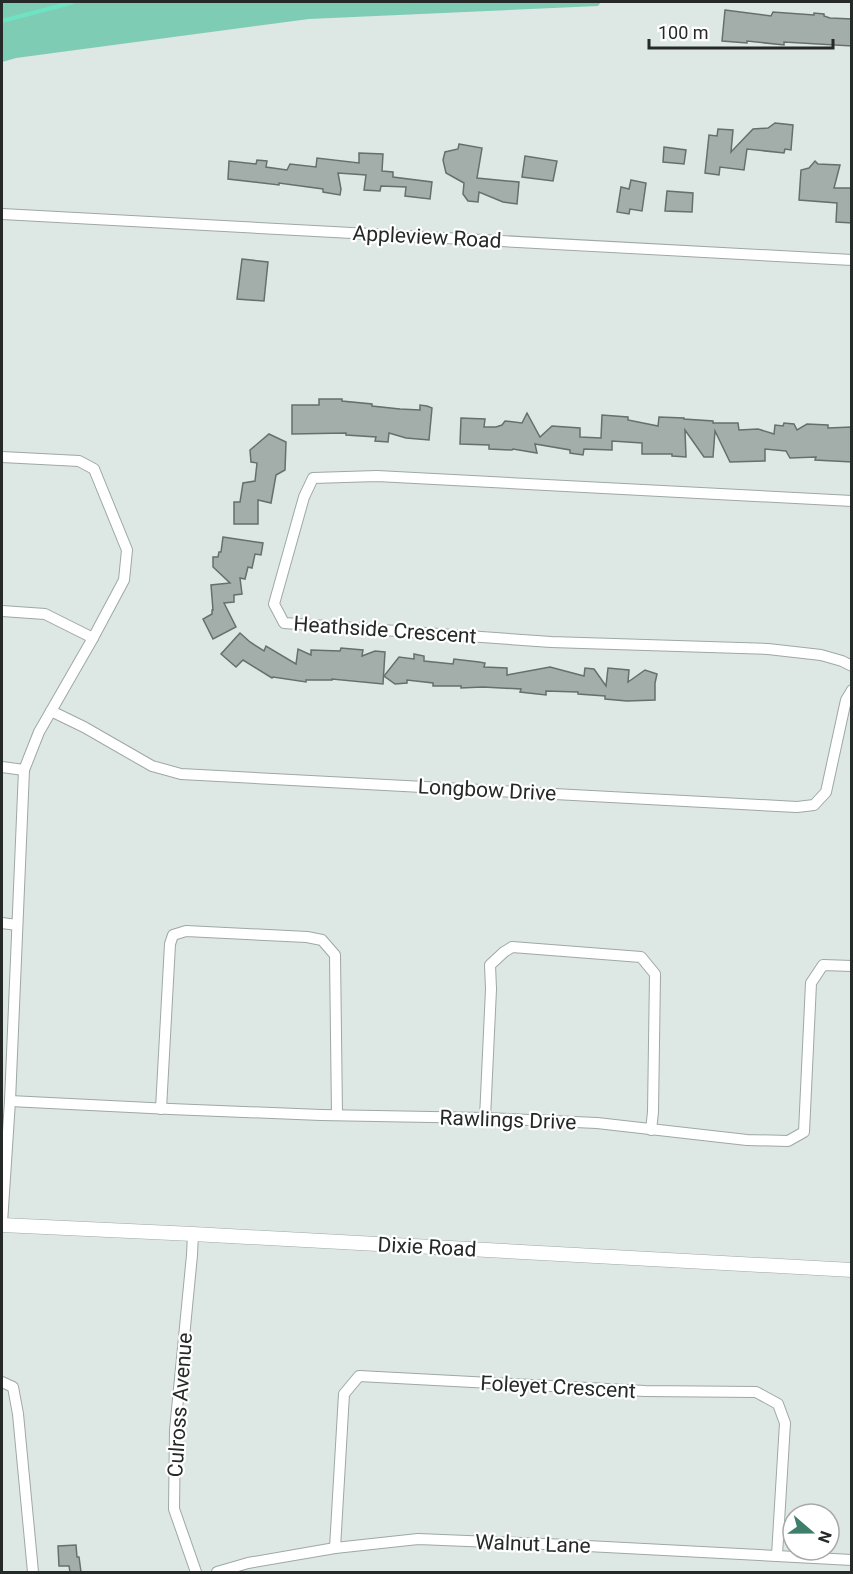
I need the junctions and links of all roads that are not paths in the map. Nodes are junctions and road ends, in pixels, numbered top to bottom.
1 (2, 214) edge
2 (852, 260) edge
3 (2, 457) edge
4 (852, 501) edge
5 (2, 611) edge
6 (93, 638) junction
7 (852, 666) edge
8 (852, 690) edge
9 (51, 711) junction
10 (2, 767) edge
11 (24, 770) junction
12 (2, 923) edge
13 (17, 925) junction
14 (852, 966) edge
15 (9, 1101) junction
16 (161, 1109) junction
17 (337, 1115) junction
18 (485, 1118) junction
19 (651, 1130) junction
20 (2, 1224) edge
21 (193, 1233) junction
22 (852, 1270) edge
23 (2, 1382) edge
24 (335, 1548) junction
25 (777, 1556) junction
26 (852, 1560) edge
27 (33, 1572) edge
28 (196, 1572) edge
29 (217, 1572) edge

1 - 2 street, Appleview Road
3 - 6 street
4 - 7 street, Heathside Crescent
5 - 6 street
6 - 9 street
8 - 9 street, Longbow Drive
9 - 11 street
10 - 11 street
11 - 13 street
12 - 13 street
13 - 15 street
14 - 19 street, Rawlings Drive
15 - 16 street, Rawlings Drive
15 - 20 street
16 - 17 street, Rawlings Drive
16 - 17 street
17 - 18 street, Rawlings Drive
18 - 19 street, Rawlings Drive
18 - 19 street
20 - 21 street, Dixie Road
21 - 22 street, Dixie Road
21 - 28 street, Culross Avenue
23 - 27 street
24 - 25 street, Walnut Lane
24 - 25 street, Foleyet Crescent
24 - 29 street, Walnut Lane
25 - 26 street, Walnut Lane

